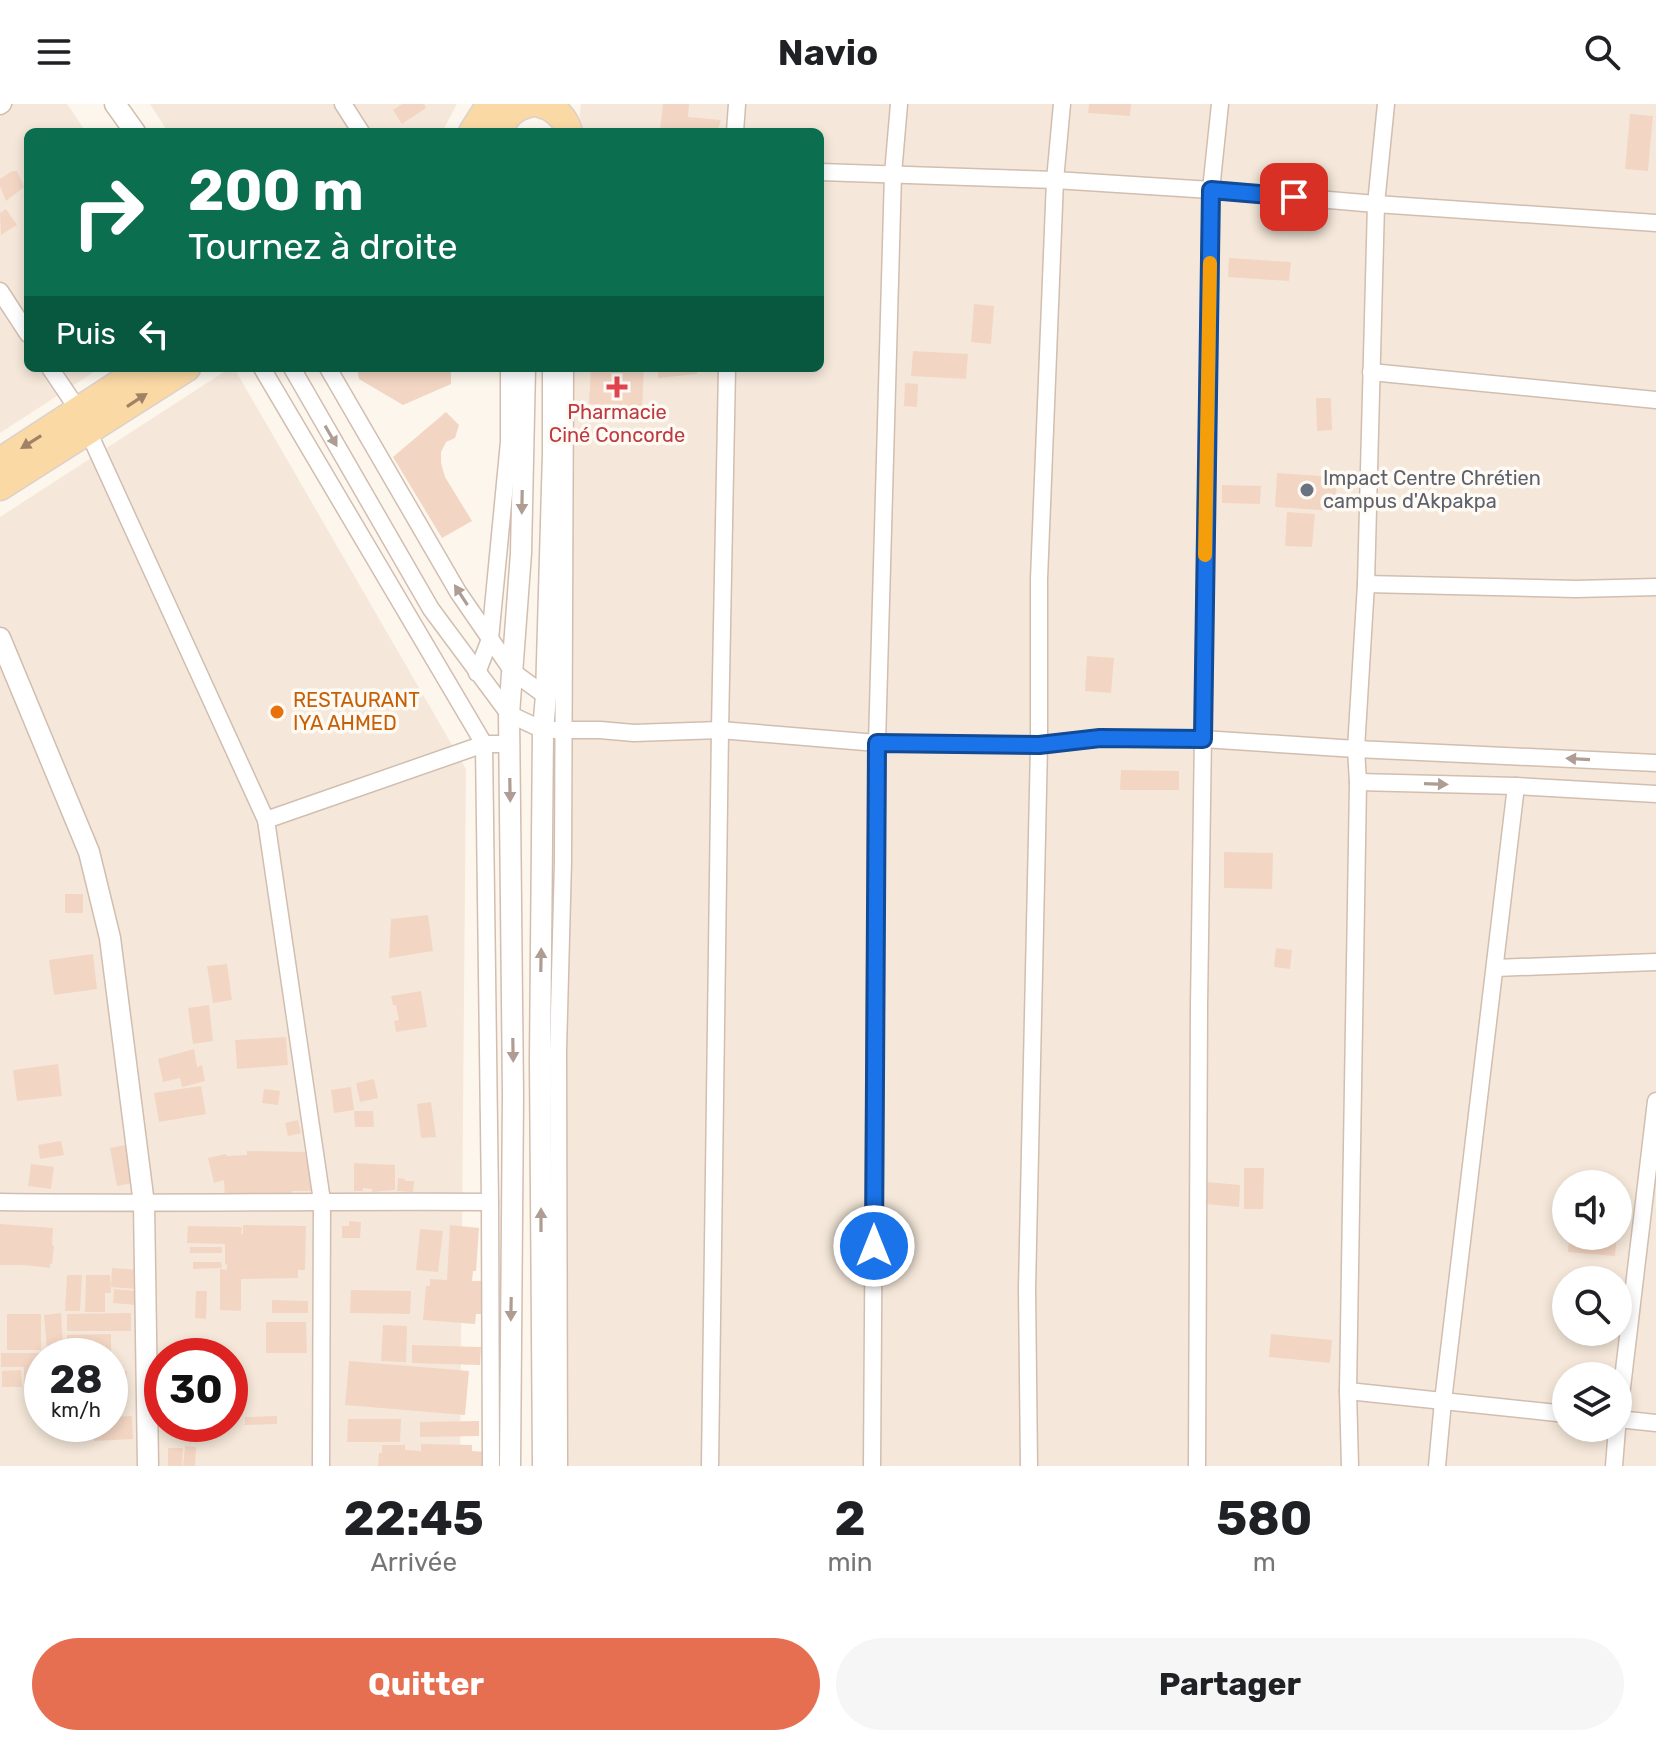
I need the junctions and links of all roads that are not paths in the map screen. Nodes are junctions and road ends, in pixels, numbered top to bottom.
1 (115, 104) edge
2 (343, 104) edge
3 (490, 104) edge
4 (527, 104) edge
5 (540, 104) edge
6 (737, 104) edge
7 (899, 104) edge
8 (1062, 104) edge
9 (1220, 104) edge
10 (1386, 104) edge
11 (566, 119) edge
12 (132, 128) edge
13 (358, 128) edge
14 (475, 128) edge
15 (502, 128) edge
16 (735, 128) edge
17 (824, 172) edge
18 (893, 174) junction
19 (1055, 180) junction
20 (1211, 190) junction
21 (1376, 204) junction
22 (1656, 223) edge
23 (0, 291) edge
24 (24, 328) edge
25 (53, 372) edge
26 (139, 372) edge
27 (179, 372) edge
28 (264, 372) edge
29 (294, 372) edge
30 (330, 372) edge
31 (509, 372) edge
32 (525, 372) edge
33 (553, 372) edge
34 (565, 372) edge
35 (727, 372) edge
36 (1371, 372) junction
37 (1656, 400) edge
38 (84, 421) junction
39 (0, 461) edge
40 (0, 487) edge
41 (1366, 584) junction
42 (1656, 587) edge
43 (0, 638) edge
44 (490, 639) junction
45 (513, 672) junction
46 (477, 673) junction
47 (546, 696) junction
48 (509, 714) junction
49 (552, 730) junction
50 (720, 730) junction
51 (1203, 739) junction
52 (877, 743) junction
53 (484, 744) junction
54 (509, 744) junction
55 (1039, 745) junction
56 (1356, 749) junction
57 (1656, 763) edge
58 (1358, 782) junction
59 (1516, 786) junction
60 (1656, 794) edge
61 (266, 820) junction
62 (1656, 962) edge
63 (1495, 968) junction
64 (1656, 1101) edge
65 (322, 1201) junction
66 (0, 1202) edge
67 (490, 1202) junction
68 (144, 1204) junction
69 (1625, 1362) edge
70 (1348, 1391) junction
71 (1443, 1401) junction
72 (1552, 1413) edge
73 (1632, 1421) edge
74 (1656, 1423) edge
75 (1616, 1442) edge
76 (148, 1466) edge
77 (321, 1466) edge
78 (491, 1466) edge
79 (510, 1466) edge
80 (543, 1466) edge
81 (559, 1466) edge
82 (710, 1466) edge
83 (872, 1466) edge
84 (1029, 1466) edge
85 (1197, 1466) edge
86 (1350, 1466) edge
87 (1437, 1466) edge
88 (1614, 1466) edge

1 - 12 street
2 - 13 street
3 - 14 main road
4 - 15 main road
5 - 11 main road
6 - 16 street
7 - 18 street
8 - 19 street
9 - 20 street
10 - 21 street
17 - 18 street
18 - 19 street
18 - 52 street
19 - 20 street
19 - 55 street
20 - 21 street
20 - 51 street
21 - 22 street
21 - 36 street
23 - 24 street
25 - 38 street
26 - 38 main road
38 -> 27 main road
28 - 53 street
29 -> 46 street
44 -> 30 street
31 - 44 street
32 -> 45 street
33 - 47 street
34 - 49 street
35 - 50 street
36 - 37 street
36 - 41 street
38 -> 39 main road
38 - 40 main road
38 - 61 street
41 - 42 street
41 - 56 street
43 - 68 street
44 - 45 street
44 - 46 street
45 - 47 street
45 - 48 street
46 - 48 street
47 - 49 street
48 - 49 street
48 - 54 street
49 - 50 street
80 -> 49 street
49 - 81 street
50 - 52 street
50 - 82 street
51 - 55 street
51 - 56 street
51 - 85 street
52 - 55 street
52 - 83 street
53 - 54 street
53 - 61 street
53 - 67 street
54 -> 79 street
55 - 84 street
57 -> 56 street
56 - 58 street
58 -> 59 street
58 - 70 street
59 - 60 street
59 - 63 street
61 - 65 street
62 - 63 street
63 - 71 street
64 - 69 street
65 - 67 street
65 - 68 street
65 - 77 street
66 - 68 street
67 - 78 street
68 - 76 street
70 - 71 street
70 - 86 street
71 - 72 street
71 - 87 street
73 - 74 street
75 - 88 street

